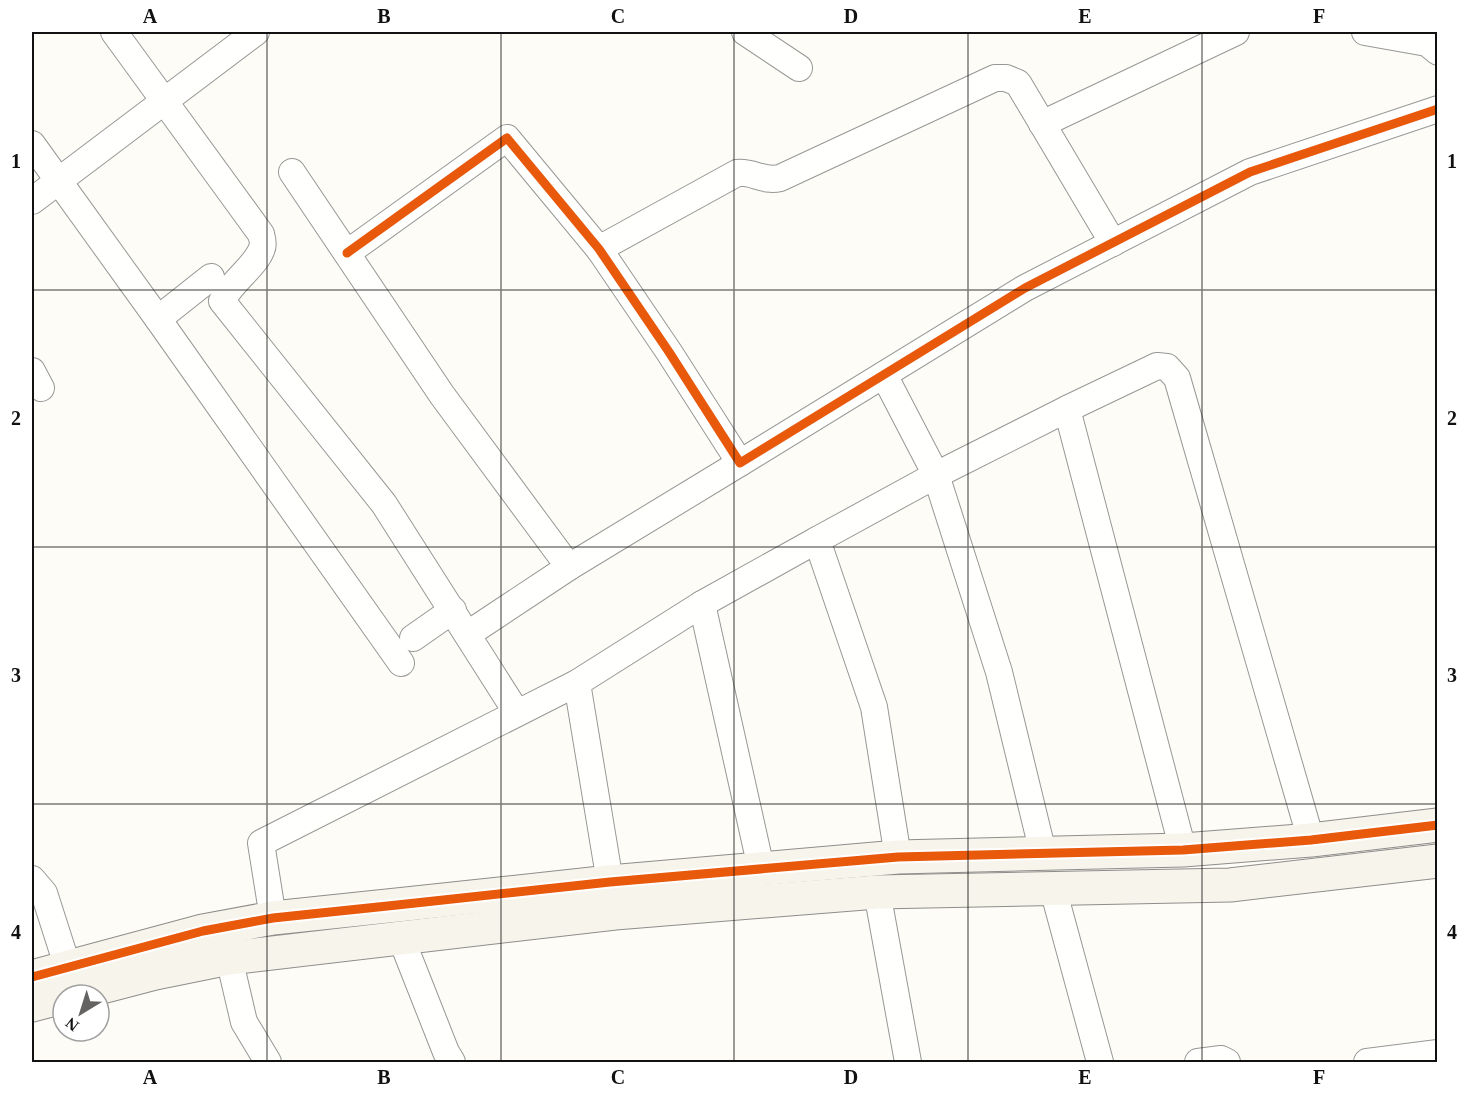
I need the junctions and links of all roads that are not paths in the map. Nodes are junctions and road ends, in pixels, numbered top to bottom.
1 (114, 32) edge
2 (256, 32) edge
3 (745, 32) edge
4 (1236, 32) edge
5 (1365, 32) edge
6 (1437, 52) edge
7 (799, 68) dead end
8 (165, 100) junction
9 (1437, 109) edge
10 (1042, 124) junction
11 (32, 144) edge
12 (292, 172) dead end
13 (59, 180) junction
14 (32, 201) edge
15 (1113, 243) junction
16 (599, 249) junction
17 (347, 253) junction
18 (211, 277) dead end
19 (158, 319) junction
20 (884, 375) junction
21 (1067, 409) junction
22 (740, 463) junction
23 (936, 475) junction
24 (817, 540) junction
25 (569, 567) junction
26 (702, 604) junction
27 (453, 610) junction
28 (468, 634) junction
29 (413, 638) dead end
30 (401, 663) dead end
31 (577, 683) junction
32 (517, 713) junction
33 (1437, 825) edge
34 (1311, 840) junction
35 (1183, 850) junction
36 (1043, 853) junction
37 (898, 857) junction
38 (1437, 861) edge
39 (761, 868) junction
40 (32, 879) edge
41 (610, 882) junction
42 (1053, 889) junction
43 (877, 892) junction
44 (273, 918) junction
45 (402, 938) junction
46 (229, 958) junction
47 (32, 977) edge
48 (55, 983) edge
49 (66, 983) edge
50 (74, 983) edge
51 (87, 983) edge
52 (51, 995) edge
53 (32, 1005) edge
54 (1437, 1053) edge
55 (268, 1062) edge
56 (452, 1062) edge
57 (908, 1062) edge
58 (1100, 1062) edge
59 (1198, 1062) edge
60 (1227, 1062) edge
61 (1367, 1062) edge

1 - 8 street
2 - 8 street
3 - 7 street
4 - 10 street
5 - 6 street
8 - 13 street
8 - 27 street
9 - 15 street
10 - 15 street
10 - 16 street
11 - 13 street
12 - 17 street
13 - 14 street
13 - 19 street
15 - 20 street
16 - 17 street
16 - 22 street
17 - 25 street
18 - 19 street
19 - 30 street
20 - 22 street
20 - 23 street
21 - 23 street
21 - 34 street
21 - 35 street
22 - 25 street
23 - 24 street
23 - 36 street
24 - 26 street
24 - 37 street
25 - 28 street
26 - 31 street
26 - 39 street
27 - 28 street
27 - 29 street
28 - 32 street
31 - 32 street
31 - 41 street
32 - 44 street
33 - 34 street
34 - 35 street
35 - 36 street
36 - 37 street
37 - 39 street
38 - 42 street
39 - 41 street
40 - 49 street
41 - 44 street
42 - 43 street
42 - 58 street
43 - 45 street
43 - 57 street
44 - 50 street
45 - 46 street
45 - 56 street
46 - 51 street
46 - 55 street
47 - 48 street
52 - 53 street
54 - 61 street
59 - 60 street

